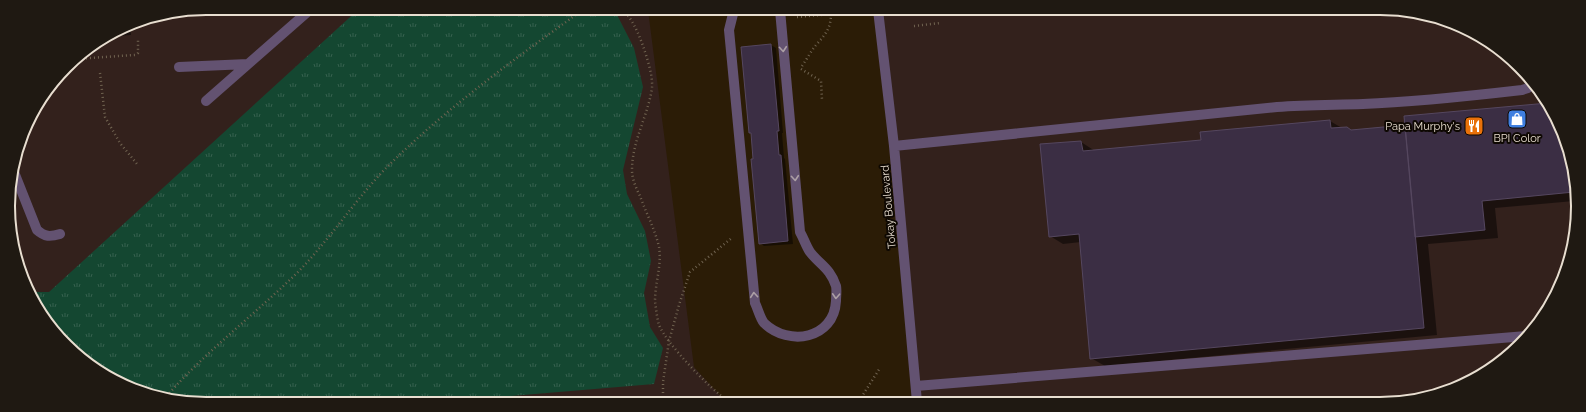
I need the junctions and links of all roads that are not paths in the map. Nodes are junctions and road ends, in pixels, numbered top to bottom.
1 (304, 15) edge
2 (733, 15) edge
3 (780, 15) edge
4 (879, 15) edge
5 (248, 64) junction
6 (178, 67) dead end
7 (1529, 86) edge
8 (206, 101) dead end
9 (894, 146) junction
10 (17, 180) edge
11 (60, 234) dead end
12 (1519, 337) edge
13 (916, 386) junction
14 (917, 397) edge

1 - 5 street
3 -> 2 street
4 - 9 street, Tokay Boulevard
5 - 6 street
5 - 8 street
7 - 9 street
9 - 13 street, Tokay Boulevard
10 - 11 street
12 - 13 street
13 - 14 street, Tokay Boulevard

